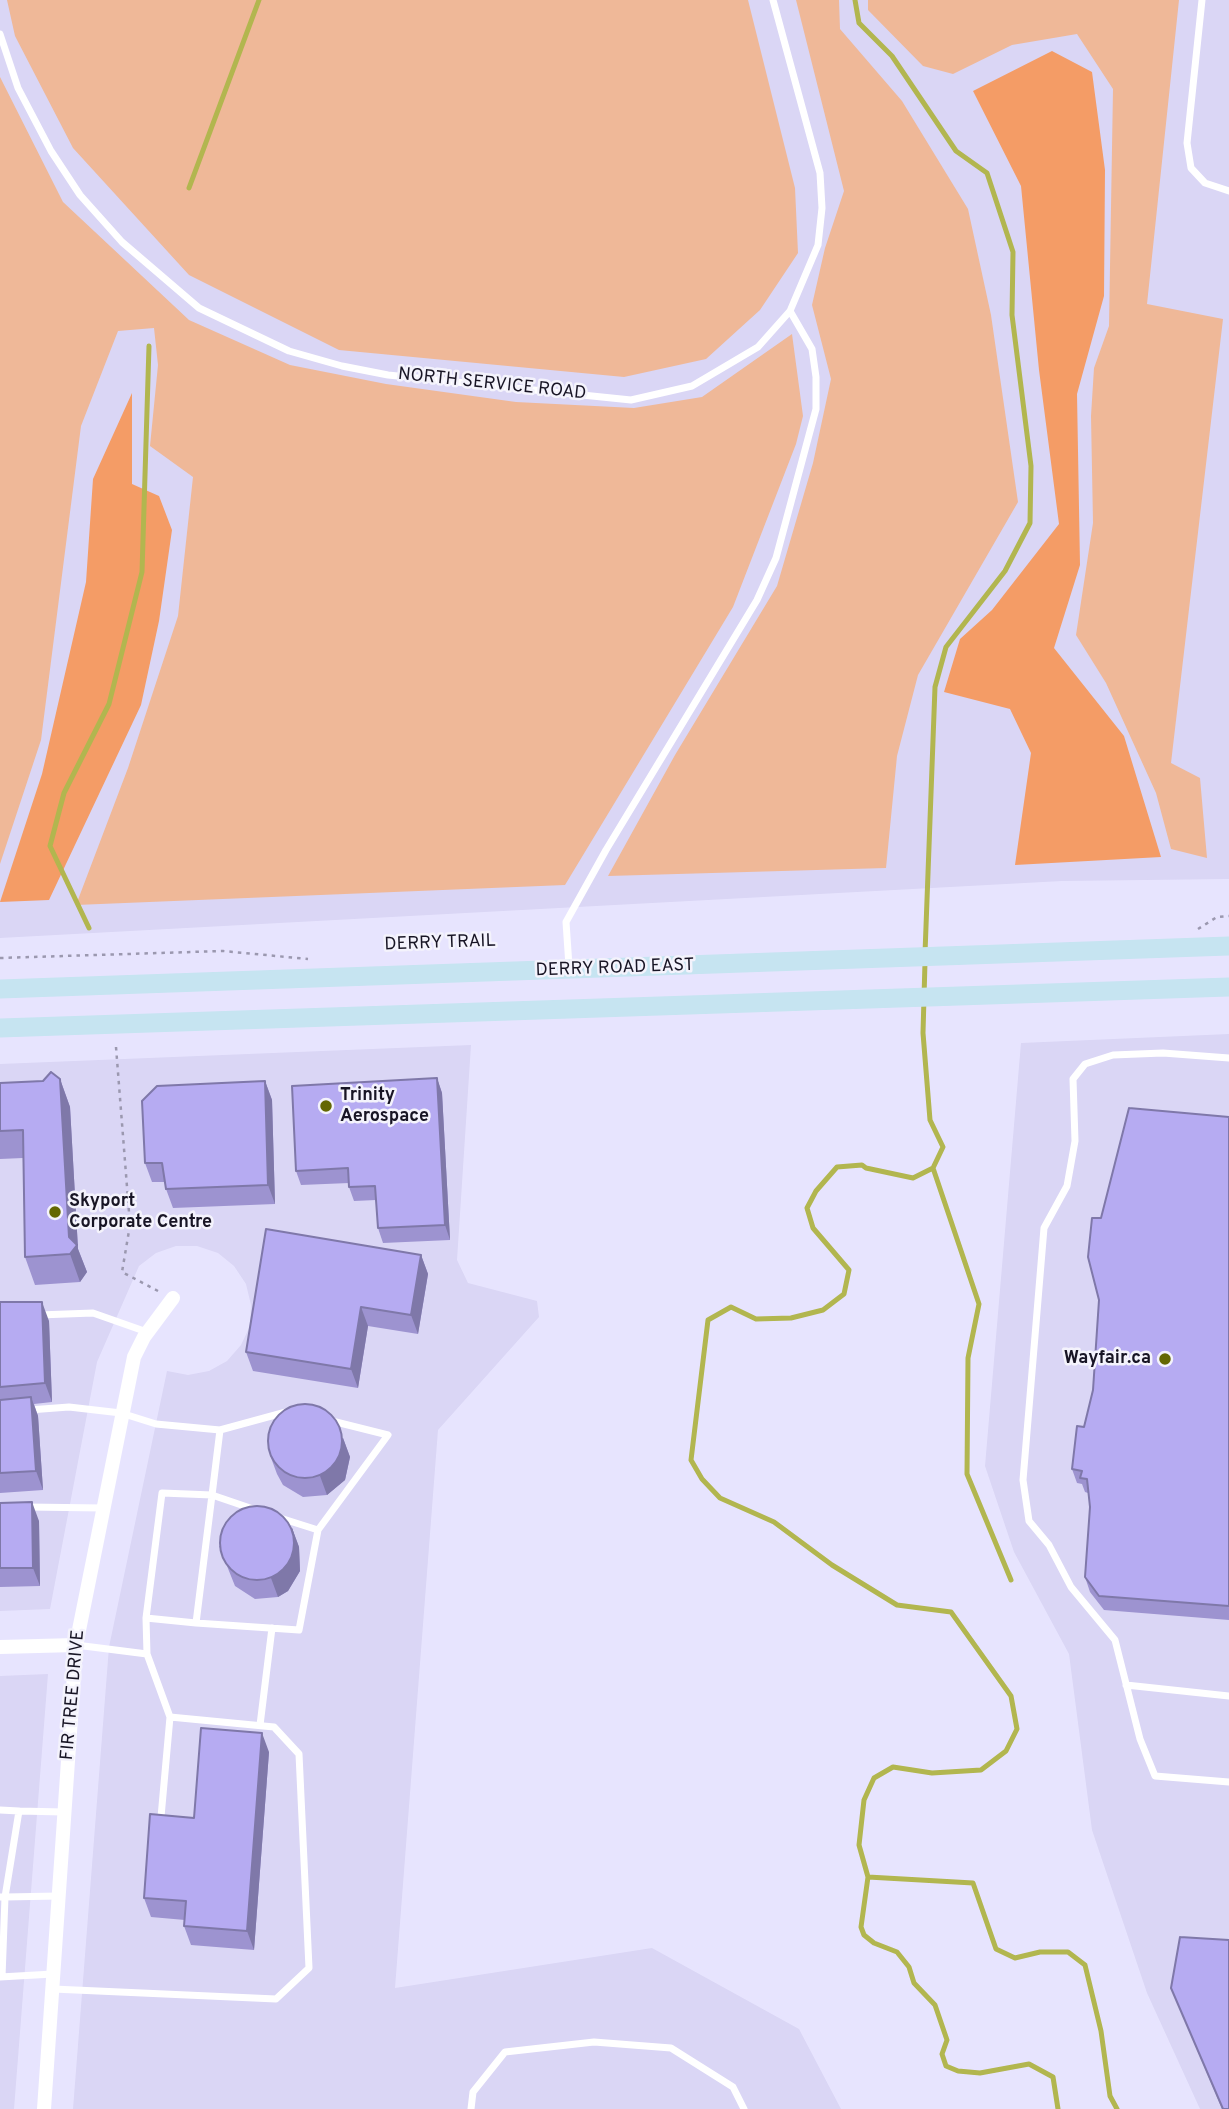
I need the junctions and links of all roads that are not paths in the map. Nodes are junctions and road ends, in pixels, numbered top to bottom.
1 (773, 0) edge
2 (1202, 0) edge
3 (0, 34) edge
4 (1229, 191) edge
5 (790, 310) junction
6 (1229, 946) edge
7 (569, 971) junction
8 (1229, 987) edge
9 (0, 989) edge
10 (0, 1028) edge
11 (1229, 1058) edge
12 (173, 1298) road end
13 (26, 1315) edge
14 (148, 1332) junction
15 (292, 1410) edge
16 (14, 1412) edge
17 (121, 1413) junction
18 (316, 1417) edge
19 (220, 1430) junction
20 (212, 1495) junction
21 (15, 1506) edge
22 (103, 1508) junction
23 (318, 1530) junction
24 (146, 1618) junction
25 (196, 1623) junction
26 (272, 1628) junction
27 (76, 1645) junction
28 (0, 1647) edge
29 (147, 1654) junction
30 (1126, 1685) junction
31 (1229, 1696) edge
32 (170, 1717) junction
33 (261, 1726) junction
34 (1229, 1783) edge
35 (0, 1810) edge
36 (19, 1811) junction
37 (64, 1812) junction
38 (161, 1817) edge
39 (4, 1885) edge
40 (59, 1896) junction
41 (3, 1897) edge
42 (1, 1977) edge
43 (53, 1981) junction
44 (44, 2109) edge
45 (471, 2109) edge
46 (744, 2109) edge

1 - 5 lane, NORTH SERVICE ROAD
2 - 4 lane
3 - 5 lane, NORTH SERVICE ROAD
5 - 7 lane
6 - 7 main road, DERRY ROAD EAST
7 - 9 main road, DERRY ROAD EAST
8 - 10 main road
11 - 30 lane
12 - 14 street, FIR TREE DRIVE
13 - 14 lane
14 - 17 street, FIR TREE DRIVE
15 - 19 lane
16 - 17 lane
17 - 19 lane
17 - 22 street, FIR TREE DRIVE
18 - 23 lane
19 - 20 lane
20 - 23 lane
20 - 24 lane
20 - 25 lane
21 - 22 lane
22 - 27 street, FIR TREE DRIVE
23 - 26 lane
24 - 25 lane
24 - 29 lane
25 - 26 lane
26 - 33 lane
27 - 28 street
27 - 29 lane
27 - 37 street, FIR TREE DRIVE
29 - 32 lane
30 - 31 lane
30 - 34 lane
32 - 33 lane
32 - 38 lane
33 - 43 lane
35 - 36 lane
36 - 37 lane
36 - 39 lane
37 - 40 street, FIR TREE DRIVE
39 - 41 lane
40 - 41 lane
40 - 43 street, FIR TREE DRIVE
41 - 42 lane
42 - 43 lane
43 - 44 street, FIR TREE DRIVE
45 - 46 lane

